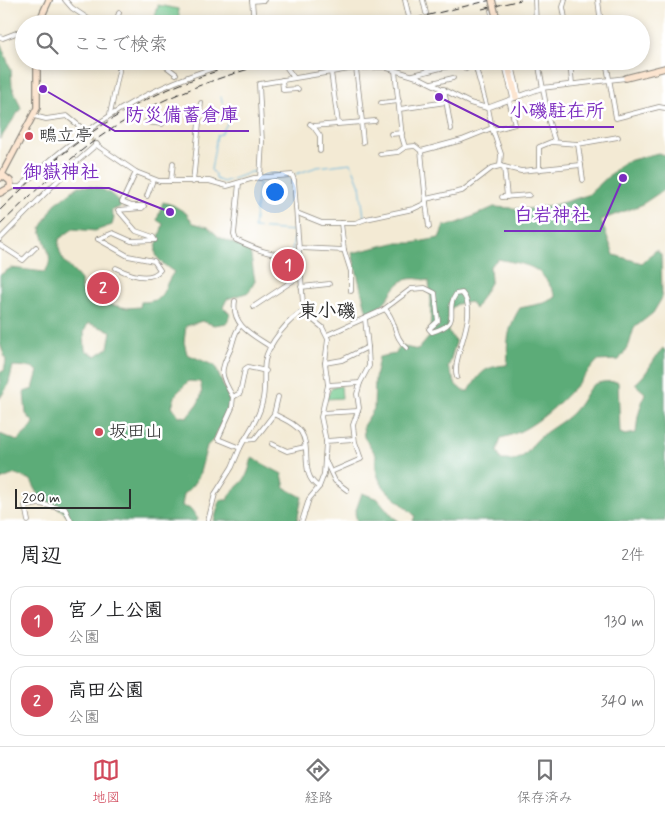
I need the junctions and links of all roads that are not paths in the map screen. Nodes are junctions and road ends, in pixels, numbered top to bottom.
1 (49, 0) edge
2 (65, 0) edge
3 (264, 0) edge
4 (405, 0) edge
5 (423, 0) edge
6 (492, 0) edge
7 (535, 0) edge
8 (565, 0) edge
9 (598, 0) edge
10 (252, 1) edge
11 (491, 10) dead end
12 (426, 13) dead end
13 (42, 15) edge
14 (82, 15) edge
15 (253, 15) edge
16 (409, 15) edge
17 (494, 15) edge
18 (496, 15) edge
19 (536, 15) edge
20 (564, 15) edge
21 (600, 15) edge
22 (15, 33) edge
23 (0, 37) edge
24 (665, 68) edge
25 (37, 70) edge
26 (119, 70) edge
27 (171, 70) edge
28 (207, 70) edge
29 (288, 70) edge
30 (344, 70) edge
31 (356, 70) edge
32 (396, 70) edge
33 (399, 70) edge
34 (428, 70) edge
35 (476, 70) edge
36 (509, 70) edge
37 (539, 70) edge
38 (571, 70) edge
39 (607, 70) edge
40 (332, 72) junction
41 (176, 74) dead end
42 (413, 75) junction
43 (294, 78) junction
44 (453, 78) dead end
45 (626, 78) joint
46 (282, 80) junction
47 (608, 81) junction
48 (432, 83) junction
49 (572, 84) junction
50 (542, 88) junction
51 (298, 89) dead end
52 (444, 89) junction
53 (514, 97) junction
54 (399, 102) junction
55 (446, 102) junction
56 (201, 103) dead end
57 (381, 103) dead end
58 (487, 108) junction
59 (665, 108) edge
60 (400, 109) junction
61 (110, 114) junction
62 (34, 116) junction
63 (163, 118) dead end
64 (362, 121) junction
65 (375, 121) dead end
66 (146, 122) dead end
67 (338, 123) junction
68 (452, 129) dead end
69 (493, 129) junction
70 (87, 132) junction
71 (402, 133) junction
72 (391, 134) dead end
73 (618, 137) dead end
74 (362, 141) dead end
75 (555, 142) junction
76 (578, 144) junction
77 (405, 147) junction
78 (420, 150) junction
79 (320, 151) dead end
80 (380, 154) dead end
81 (173, 163) dead end
82 (581, 165) junction
83 (502, 166) junction
84 (539, 170) junction
85 (136, 172) junction
86 (1, 176) edge
87 (260, 178) junction
88 (153, 180) junction
89 (583, 180) dead end
90 (172, 181) junction
91 (193, 182) junction
92 (239, 183) junction
93 (11, 187) junction
94 (0, 193) edge
95 (529, 195) dead end
96 (148, 196) dead end
97 (426, 201) junction
98 (297, 213) junction
99 (341, 223) junction
100 (429, 226) dead end
101 (0, 239) edge
102 (0, 245) edge
103 (36, 248) dead end
104 (299, 248) junction
105 (344, 250) junction
106 (298, 254) junction
107 (116, 268) dead end
108 (300, 276) junction
109 (329, 284) dead end
110 (301, 288) junction
111 (351, 291) dead end
112 (235, 301) dead end
113 (253, 307) dead end
114 (384, 309) junction
115 (304, 310) junction
116 (365, 319) junction
117 (240, 326) junction
118 (327, 335) junction
119 (271, 347) junction
120 (368, 347) junction
121 (407, 348) dead end
122 (324, 363) junction
123 (266, 371) junction
124 (457, 377) dead end
125 (360, 383) junction
126 (328, 385) junction
127 (233, 397) junction
128 (278, 397) dead end
129 (358, 411) junction
130 (322, 413) junction
131 (274, 414) junction
132 (354, 439) junction
133 (244, 440) junction
134 (326, 440) junction
135 (272, 444) dead end
136 (305, 447) junction
137 (240, 448) junction
138 (325, 460) junction
139 (331, 472) junction
140 (319, 487) junction
141 (347, 490) dead end
142 (28, 521) edge
143 (71, 521) edge
144 (208, 521) edge
145 (302, 521) edge

1 - 13 street
2 - 14 street
3 - 10 street
4 - 16 street
5 - 12 street
6 - 18 street, bridge
7 - 19 street
8 - 20 street
9 - 21 street
10 - 15 street
11 - 17 street
22 - 23 street
24 - 45 street
25 - 62 street
26 - 61 street
27 - 41 street
28 - 61 street
29 - 43 street
30 - 40 street
31 - 64 street
32 - 54 street
33 - 42 street
34 - 42 street
35 - 58 street
36 - 53 street
37 - 50 street
38 - 49 street
39 - 47 street
40 - 43 street
40 - 67 street
42 - 48 street
43 - 46 street
44 - 48 street
45 - 47 street
46 - 51 street
46 - 87 street
47 - 49 street
47 - 59 street
48 - 52 street
49 - 50 street
50 - 53 street
50 - 75 street
52 - 55 street
52 - 58 street
53 - 58 street
53 - 69 street
54 - 57 street
54 - 60 street
55 - 60 street
55 - 68 street
56 - 91 street
58 - 69 street
60 - 71 street
61 - 70 street
62 - 70 street
62 - 86 street
63 - 66 street
64 - 65 street
64 - 67 street
64 - 74 street
67 - 79 street
69 - 78 street
69 - 83 street
70 - 93 street
71 - 72 street
71 - 77 street
73 - 76 street
75 - 76 street
75 - 84 street
76 - 82 street
77 - 78 street
77 - 80 street
78 - 97 street
81 - 90 street
82 - 84 street
82 - 89 street
83 - 84 street
83 - 95 street
83 - 97 street
85 - 88 street
85 - 101 street
85 - 107 street
86 - 93 street
87 - 92 street
87 - 98 street
88 - 90 street
88 - 96 street
90 - 91 street
91 - 92 street
92 - 106 street
93 - 94 street
97 - 99 street
97 - 100 street
98 - 99 street
98 - 104 street
99 - 105 street
102 - 103 street
104 - 105 street
104 - 106 street
105 - 111 street
106 - 108 street
108 - 110 street
108 - 113 street
109 - 110 street
110 - 115 street
112 - 117 street
114 - 116 street
114 - 121 street
114 - 124 street
115 - 118 street
115 - 119 street
116 - 118 street
116 - 120 street
117 - 119 street
117 - 127 street
118 - 122 street
119 - 123 street
120 - 122 street
120 - 125 street
122 - 126 street
123 - 127 street
123 - 133 street
125 - 126 street
125 - 129 street
126 - 130 street
127 - 137 street
128 - 131 street
129 - 130 street
129 - 132 street
130 - 134 street
131 - 133 street
131 - 136 street
132 - 134 street
132 - 139 street
133 - 137 street
134 - 138 street
135 - 136 street
136 - 140 street
137 - 144 street
138 - 139 street
138 - 140 street
139 - 141 street
140 - 145 street
142 - 143 street

